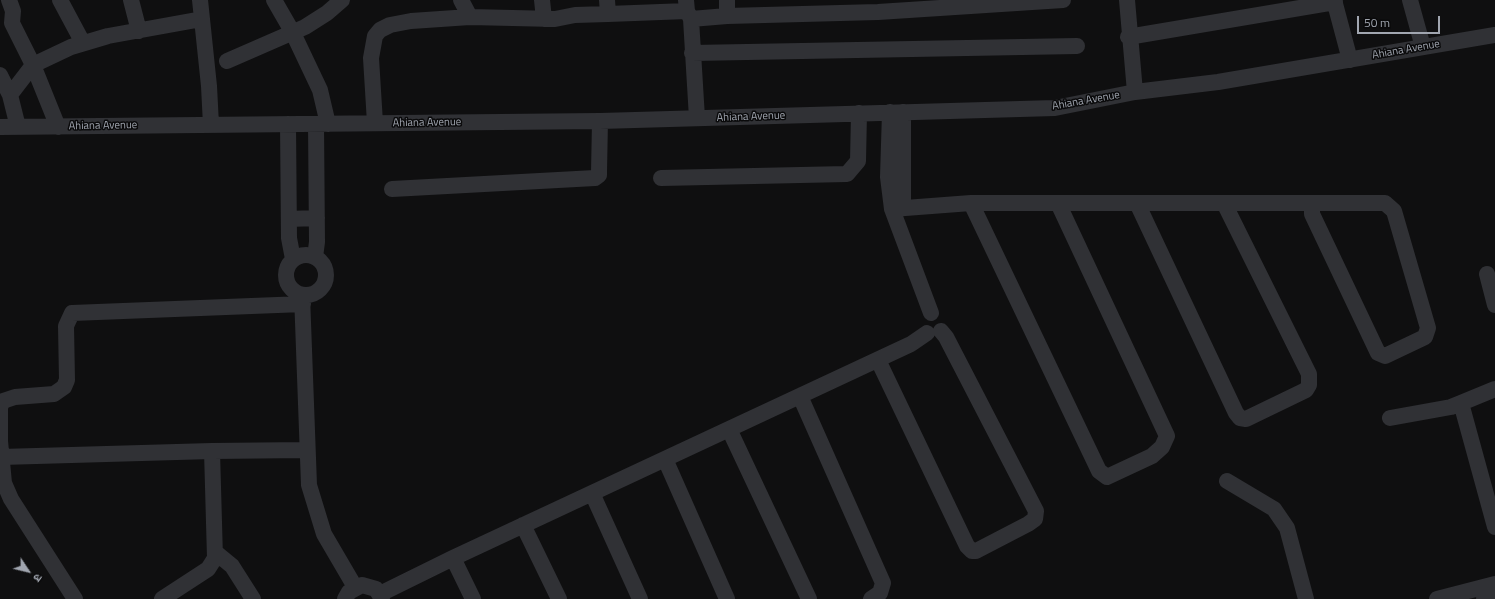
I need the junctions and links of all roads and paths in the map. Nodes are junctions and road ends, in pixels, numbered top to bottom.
1 (9, 0) edge
2 (60, 0) edge
3 (131, 0) edge
4 (200, 0) edge
5 (274, 0) edge
6 (342, 0) edge
7 (461, 0) edge
8 (542, 0) edge
9 (1063, 0) edge
10 (1127, 0) edge
11 (1410, 0) edge
12 (1334, 1) edge
13 (843, 6) edge
14 (878, 6) edge
15 (575, 7) edge
16 (608, 7) edge
17 (645, 7) edge
18 (769, 7) edge
19 (804, 7) edge
20 (727, 8) edge
21 (688, 10) edge
22 (470, 17) junction
23 (202, 19) junction
24 (544, 19) junction
25 (139, 31) junction
26 (293, 33) junction
27 (1495, 35) edge
28 (1129, 37) junction
29 (83, 43) junction
30 (1077, 46) dead end
31 (1423, 47) junction
32 (692, 53) junction
33 (1350, 60) junction
34 (227, 62) dead end
35 (33, 65) junction
36 (0, 75) edge
37 (1135, 92) junction
38 (10, 95) junction
39 (897, 112) junction
40 (859, 114) junction
41 (697, 118) junction
42 (600, 121) junction
43 (375, 123) junction
44 (288, 124) junction
45 (322, 124) junction
46 (211, 125) junction
47 (0, 127) edge
48 (18, 127) junction
49 (58, 127) junction
50 (661, 178) dead end
51 (392, 189) dead end
52 (971, 203) junction
53 (1058, 203) junction
54 (1138, 203) junction
55 (1224, 203) junction
56 (1312, 203) junction
57 (898, 208) junction
58 (317, 218) junction
59 (289, 219) junction
60 (315, 257) junction
61 (293, 260) junction
62 (1487, 274) dead end
63 (302, 300) junction
64 (1495, 305) edge
65 (934, 332) junction
66 (878, 360) junction
67 (1495, 389) edge
68 (800, 396) junction
69 (1461, 403) junction
70 (1390, 418) dead end
71 (729, 429) junction
72 (306, 450) junction
73 (212, 451) junction
74 (1, 457) edge
75 (665, 459) junction
76 (1227, 481) dead end
77 (2, 483) edge
78 (592, 493) junction
79 (523, 526) junction
80 (1495, 527) edge
81 (215, 552) junction
82 (454, 558) junction
83 (1495, 584) edge
84 (350, 593) edge
85 (1495, 596) edge
86 (381, 597) edge
87 (75, 599) edge
88 (162, 599) edge
89 (253, 599) edge
90 (473, 599) edge
91 (559, 599) edge
92 (640, 599) edge
93 (727, 599) edge
94 (810, 599) edge
95 (871, 599) edge
96 (1306, 599) edge
97 (1437, 599) edge
98 (1484, 599) edge

1 - 35 street
2 - 29 street
3 - 25 street
4 - 23 street
5 - 26 street
6 - 26 street
7 - 22 street
8 - 24 street
9 - 14 street
10 - 28 street
11 - 31 street
12 - 28 street
12 - 33 street
13 - 14 street
13 - 19 street
15 - 16 street
15 - 24 street
16 - 17 street
17 - 21 street
18 - 19 street
18 - 20 street
20 - 21 street
21 - 32 street
22 - 24 street
22 - 43 street
23 - 25 street
23 - 46 street
25 - 29 street
26 - 34 street
26 - 45 street
27 - 31 street, Ahiana Avenue
28 - 37 street
29 - 35 street
30 - 32 street
31 - 33 street, Ahiana Avenue
32 - 41 street
33 - 37 street, Ahiana Avenue
35 - 38 street
35 - 49 street
36 - 38 street
37 - 39 street, Ahiana Avenue
38 - 48 street
39 - 40 street, Ahiana Avenue
39 - 57 street
40 - 41 street, Ahiana Avenue
40 - 50 street
41 - 42 street, Ahiana Avenue
42 - 43 street, Ahiana Avenue
42 - 51 street
43 - 45 street, Ahiana Avenue
44 - 45 street, Ahiana Avenue
44 - 46 street, Ahiana Avenue
44 - 59 street
45 - 58 street
46 - 49 street, Ahiana Avenue
47 - 48 street, Ahiana Avenue
48 - 49 street, Ahiana Avenue
52 - 53 street
52 - 53 street
52 - 57 street
53 - 54 street
54 - 55 street
54 - 55 street
55 - 56 street
56 - 56 street
57 - 65 street
58 - 59 street
58 - 60 street
59 - 61 street
60 - 61 street
60 - 63 street
61 - 63 street
62 - 64 street
63 - 72 street
63 - 74 street
65 - 66 street
65 - 66 street
66 - 68 street
67 - 69 street
68 - 71 street
68 - 95 street
69 - 70 street
69 - 80 street
71 - 75 street
71 - 94 street
72 - 73 street
72 - 84 street
73 - 74 street
73 - 81 street
74 - 77 street
75 - 78 street
75 - 93 street
76 - 96 street
77 - 87 street
78 - 79 street
78 - 92 street
79 - 82 street
79 - 91 street
81 - 88 street
81 - 89 street
82 - 86 street
82 - 90 street
83 - 97 street
84 - 86 street
85 - 98 street

